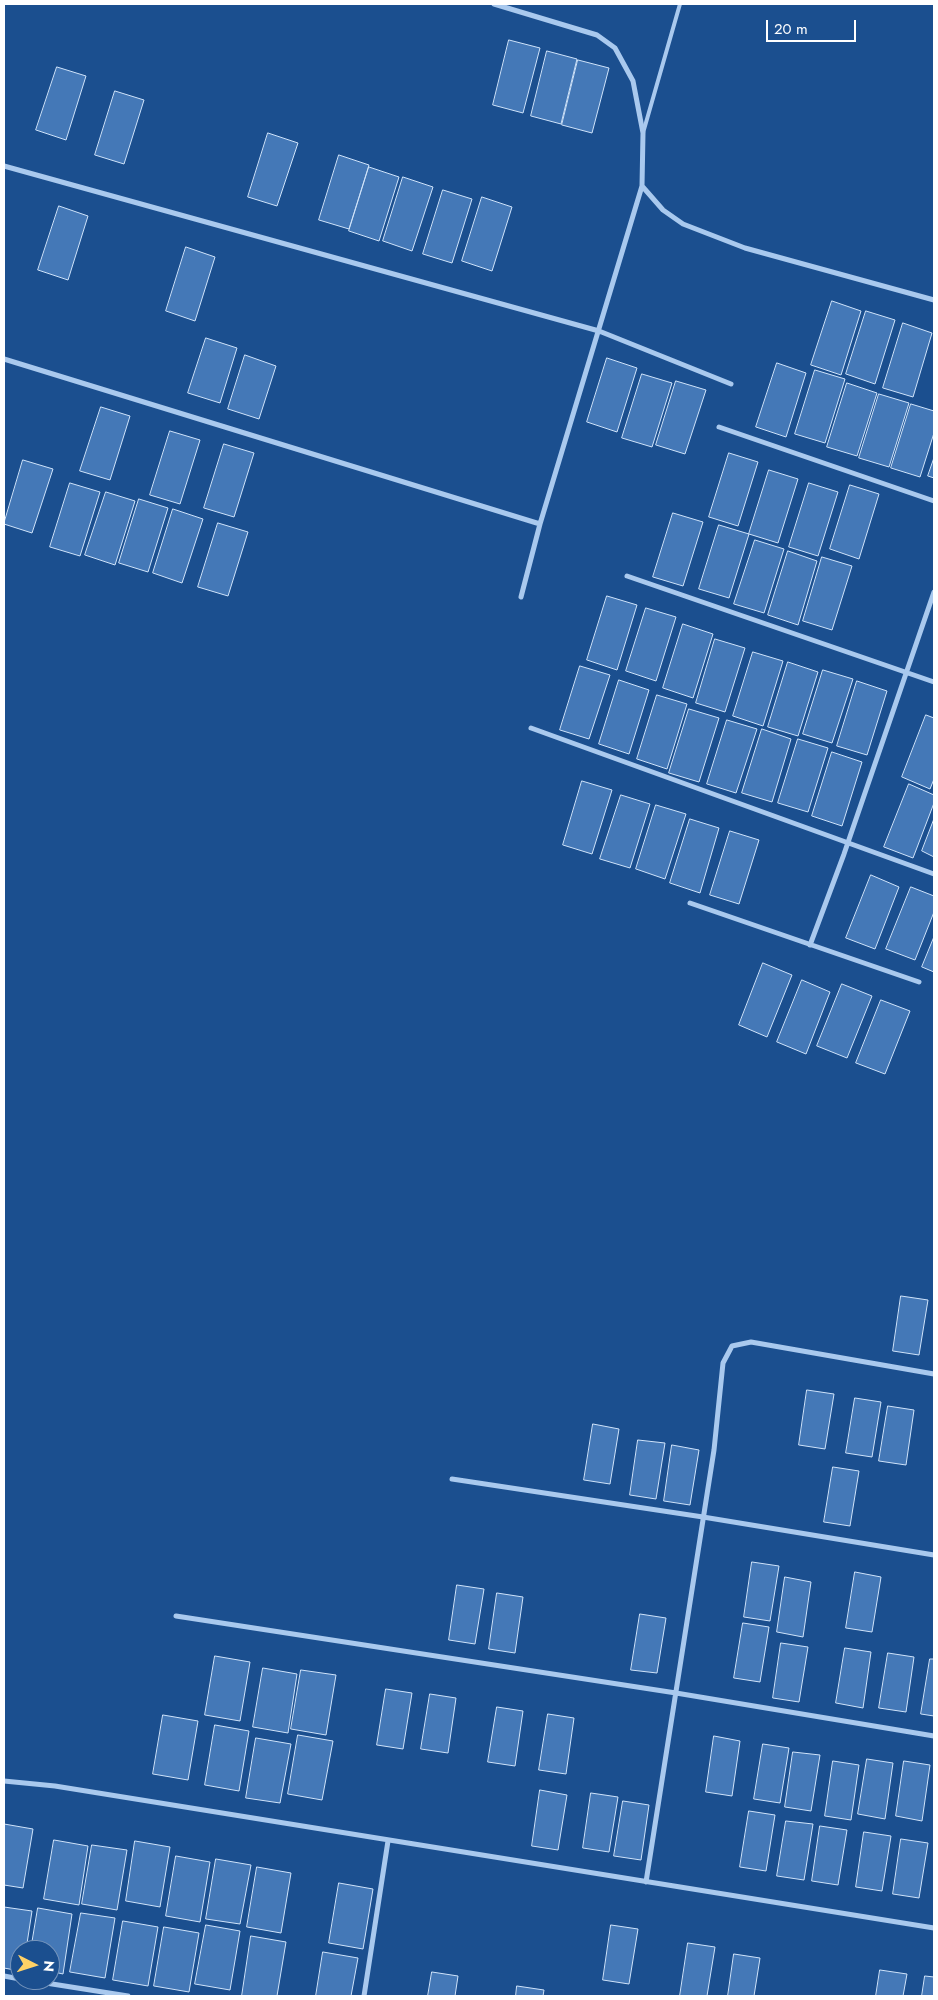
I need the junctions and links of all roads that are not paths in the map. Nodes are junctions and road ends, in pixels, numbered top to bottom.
1 (494, 4) edge
2 (680, 4) edge
3 (644, 133) junction
4 (4, 166) edge
5 (642, 186) junction
6 (934, 300) edge
7 (599, 330) junction
8 (4, 359) edge
9 (731, 384) dead end
10 (719, 427) dead end
11 (934, 501) edge
12 (540, 524) junction
13 (627, 576) dead end
14 (934, 592) edge
15 (521, 597) dead end
16 (907, 672) junction
17 (934, 682) edge
18 (531, 728) dead end
19 (848, 843) junction
20 (934, 874) edge
21 (690, 903) dead end
22 (810, 944) junction
23 (919, 982) dead end
24 (934, 1374) edge
25 (452, 1478) dead end
26 (703, 1517) junction
27 (934, 1555) edge
28 (176, 1616) dead end
29 (676, 1693) junction
30 (934, 1736) edge
31 (4, 1781) edge
32 (388, 1841) junction
33 (646, 1882) junction
34 (934, 1928) edge
35 (60, 1985) edge
36 (128, 1996) edge
37 (364, 1996) edge

1 - 3 street
2 - 3 lane
3 - 5 street
4 - 7 street
5 - 6 street
5 - 7 street
7 - 9 street
7 - 12 street
8 - 12 street
10 - 11 street
12 - 15 street
13 - 16 street
14 - 16 street
16 - 17 street
16 - 19 street
18 - 19 street
19 - 20 street
19 - 22 street
21 - 22 street
22 - 23 street
24 - 26 street
25 - 26 street
26 - 27 street
26 - 29 street
28 - 29 street
29 - 30 street
29 - 33 street
31 - 32 street
32 - 33 street
32 - 37 street
33 - 34 street
35 - 36 street

